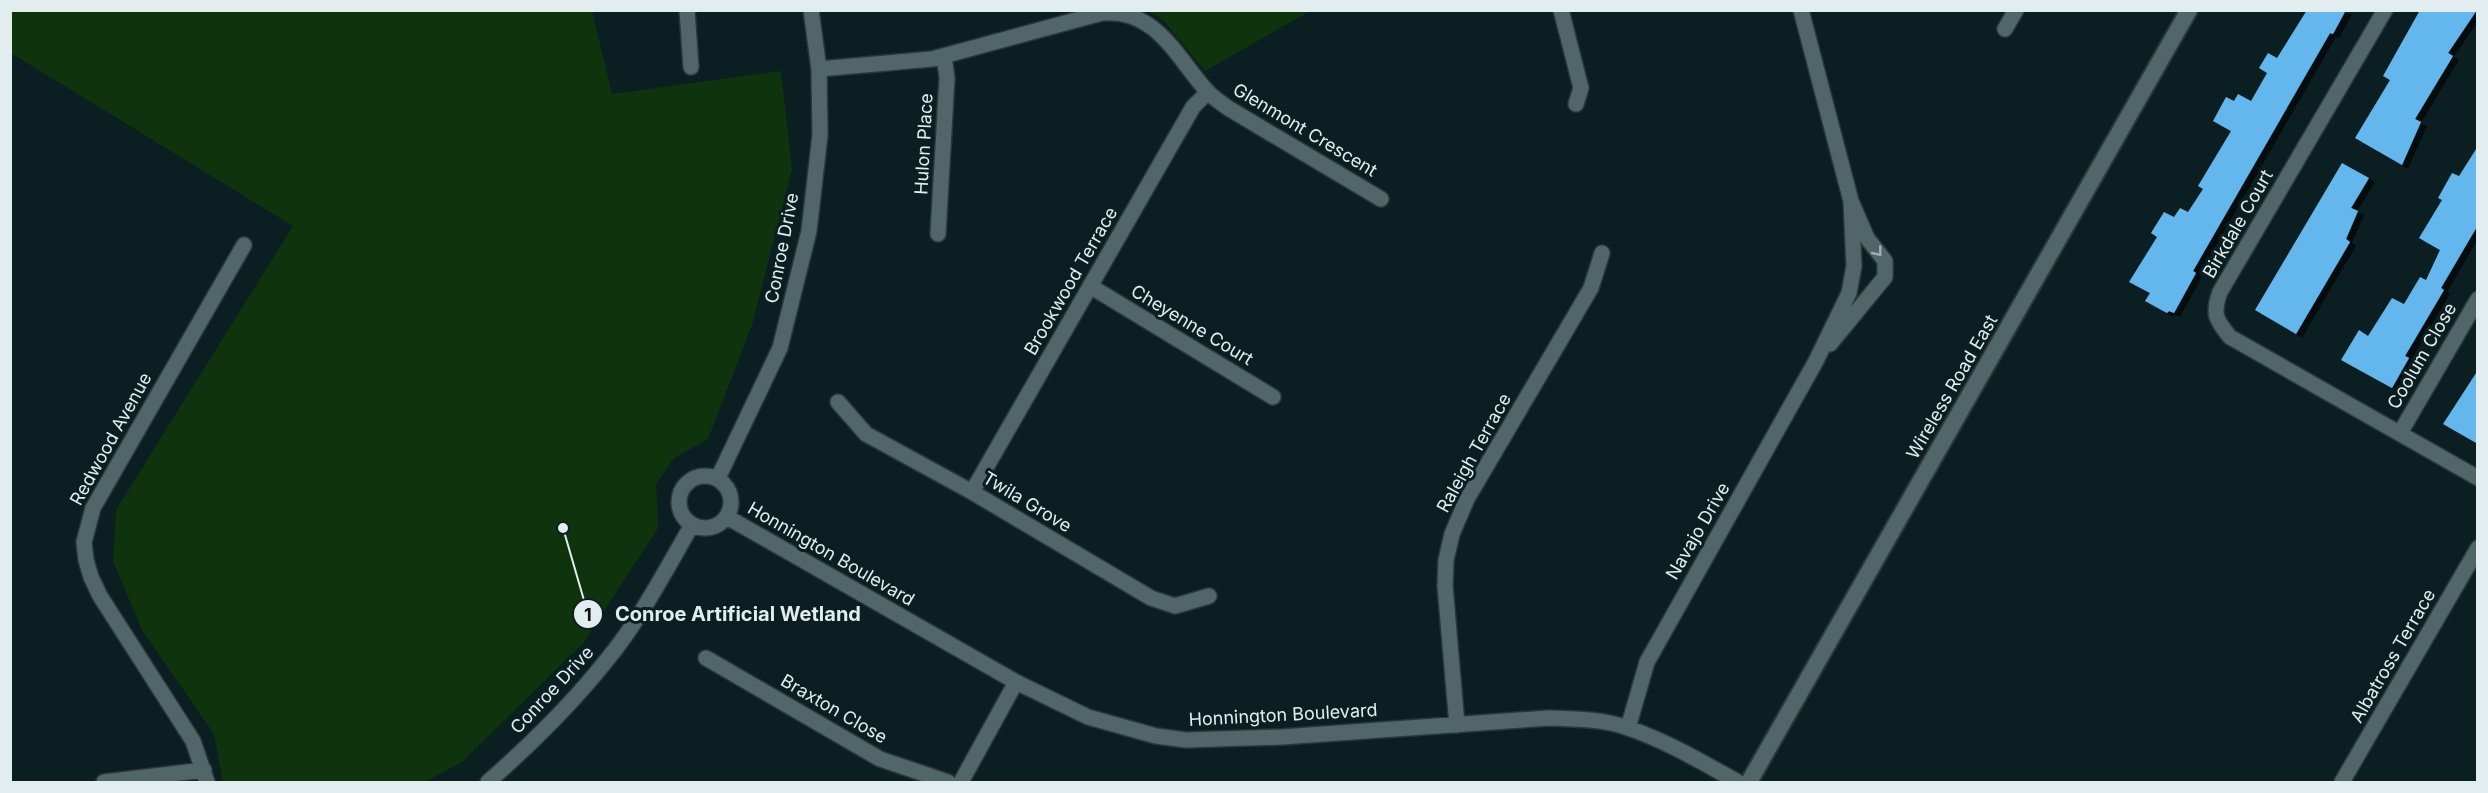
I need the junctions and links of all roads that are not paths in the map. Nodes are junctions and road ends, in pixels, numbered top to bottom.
1 (687, 10) edge
2 (811, 10) edge
3 (1561, 10) edge
4 (1801, 10) edge
5 (2016, 10) edge
6 (2189, 10) edge
7 (2385, 10) edge
8 (2005, 29) dead end
9 (944, 56) junction
10 (692, 67) dead end
11 (819, 69) junction
12 (1207, 93) junction
13 (1576, 104) dead end
14 (1381, 199) dead end
15 (1851, 201) junction
16 (938, 234) dead end
17 (244, 245) dead end
18 (1602, 253) dead end
19 (1090, 286) junction
20 (2478, 299) edge
21 (1816, 361) junction
22 (1273, 397) dead end
23 (838, 402) dead end
24 (2400, 433) junction
25 (718, 478) junction
26 (2478, 478) edge
27 (972, 492) junction
28 (728, 517) junction
29 (692, 525) junction
30 (2478, 548) edge
31 (1209, 596) dead end
32 (706, 658) dead end
33 (1016, 682) junction
34 (1457, 725) junction
35 (1628, 728) junction
36 (205, 776) edge
37 (104, 783) edge
38 (488, 783) edge
39 (948, 783) edge
40 (961, 783) edge
41 (1738, 783) edge
42 (1749, 783) edge
43 (2342, 783) edge

1 - 10 street
2 - 11 street, Conroe Drive
3 - 13 street
4 - 15 street, Navajo Drive
5 - 8 street
6 - 42 street, Wireless Road East
7 - 24 street, Birkdale Court
9 - 11 street, Glenmont Crescent
9 - 12 street, Glenmont Crescent
9 - 16 street, Hulon Place
11 - 25 street, Conroe Drive
12 - 14 street, Glenmont Crescent
12 - 19 street, Brookwood Terrace
15 - 21 street, Navajo Drive
15 -> 21 street, Navajo Drive
17 - 36 street, Redwood Avenue
18 - 34 street, Raleigh Terrace
19 - 22 street, Cheyenne Court
19 - 27 street, Brookwood Terrace
20 - 24 street, Coolum Close
21 - 35 street, Navajo Drive
23 - 27 street, Twila Grove
24 - 26 street, Birkdale Court
25 - 28 street
25 - 29 street
27 - 31 street, Twila Grove
28 - 29 street
28 - 33 street, Honnington Boulevard
29 - 38 street, Conroe Drive
30 - 43 street, Albatross Terrace
32 - 39 street, Braxton Close
33 - 34 street, Honnington Boulevard
33 - 40 street
34 - 35 street, Honnington Boulevard
35 - 41 street, Honnington Boulevard
36 - 37 street

